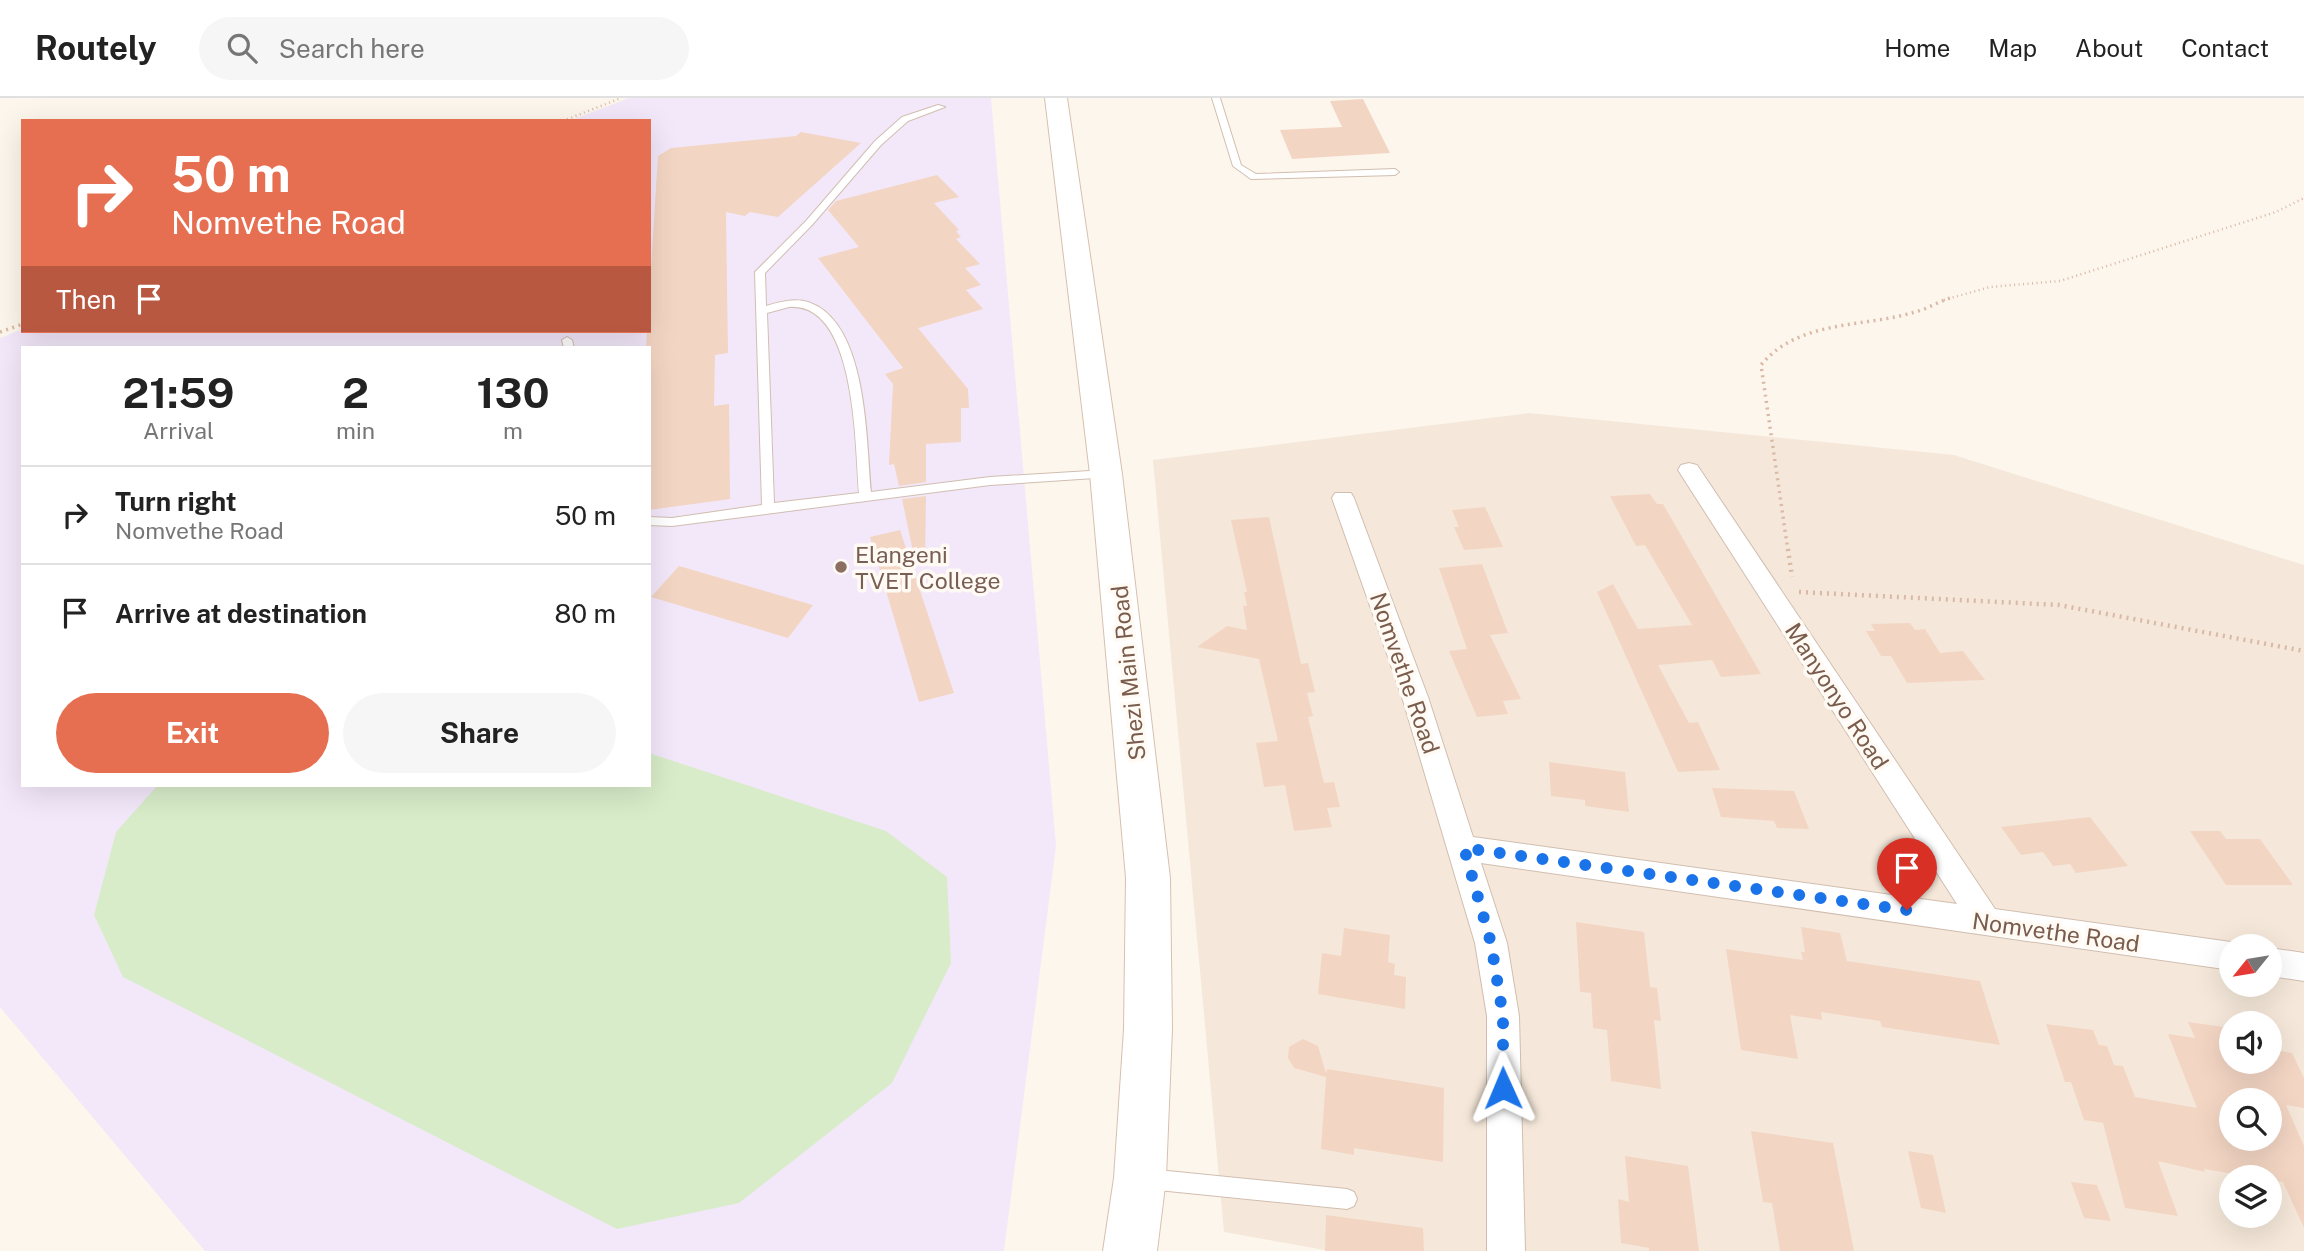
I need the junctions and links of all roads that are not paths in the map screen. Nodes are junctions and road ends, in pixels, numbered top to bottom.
1 (1056, 98) edge
2 (1216, 98) edge
3 (941, 107) dead end
4 (1395, 172) dead end
5 (760, 312) junction
6 (1689, 470) dead end
7 (1106, 474) junction
8 (865, 497) junction
9 (1343, 498) dead end
10 (768, 508) junction
11 (651, 521) edge
12 (1464, 848) junction
13 (1986, 922) junction
14 (2219, 955) edge
15 (2282, 964) edge
16 (2304, 967) edge
17 (1140, 1178) junction
18 (1346, 1199) dead end
19 (1130, 1251) edge
20 (1506, 1251) edge

1 - 7 street, Shezi Main Road
2 - 4 lane
3 - 5 lane
5 - 8 lane
5 - 10 lane
6 - 13 street, Manyonyo Road
7 - 8 lane
7 - 17 street, Shezi Main Road
8 - 10 lane
9 - 12 street, Nomvethe Road
10 - 11 lane
12 - 13 street, Nomvethe Road
12 - 20 street, Nomvethe Road
13 - 14 street, Nomvethe Road
15 - 16 street
17 - 18 lane
17 - 19 street, Shezi Main Road

